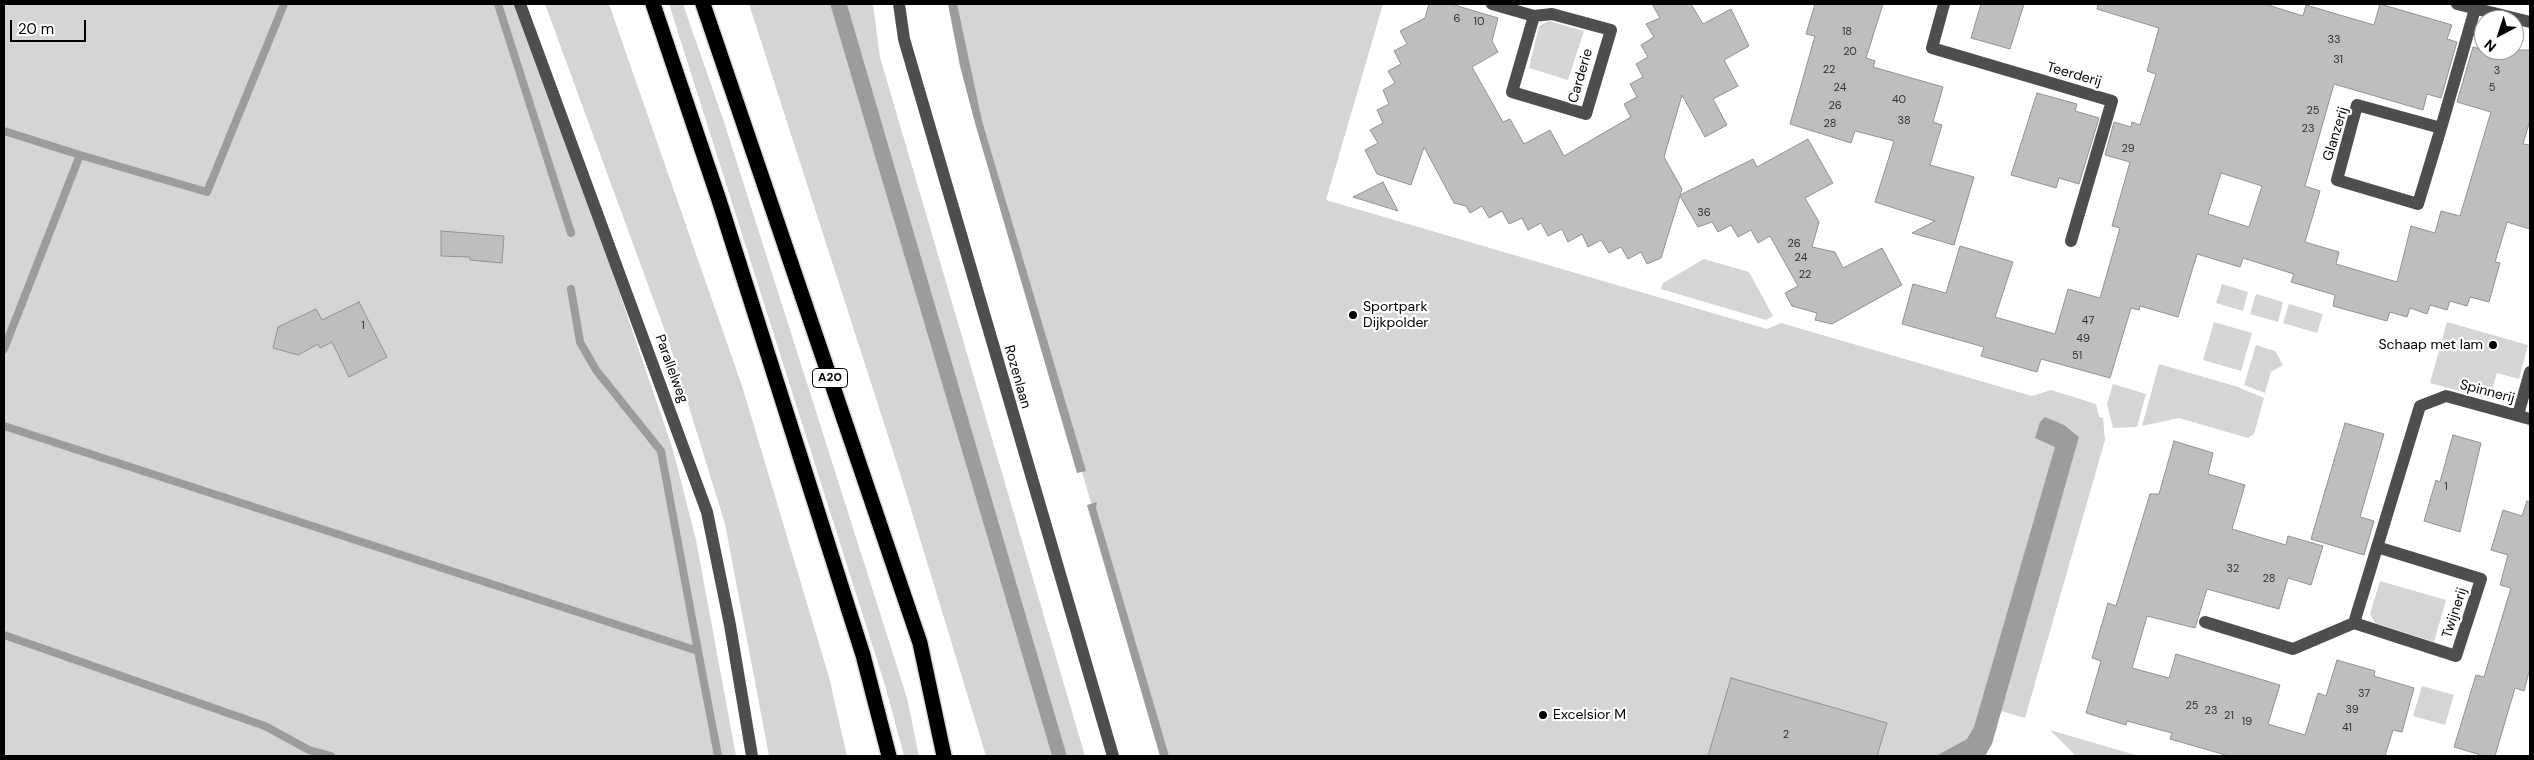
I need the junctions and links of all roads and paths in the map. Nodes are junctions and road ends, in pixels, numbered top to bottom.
1 (520, 4) edge
2 (653, 4) edge
3 (703, 4) edge
4 (899, 4) edge
5 (1492, 4) edge
6 (1944, 4) edge
7 (2457, 4) edge
8 (2475, 9) junction
9 (1534, 16) junction
10 (2530, 22) edge
11 (2441, 128) junction
12 (2071, 241) dead end
13 (2530, 372) edge
14 (2524, 417) edge
15 (2377, 547) junction
16 (2205, 622) dead end
17 (2354, 623) junction
18 (752, 756) edge
19 (889, 756) edge
20 (944, 756) edge
21 (1114, 756) edge

1 - 18 street, Parallelweg
2 - 19 highway
3 - 20 highway, A20
4 - 21 street, Rozenlaan
5 - 9 street, Carderie
6 - 12 street, Teerderij
7 - 8 street
8 - 10 street
8 - 11 street, Glanzerij
9 - 9 street, Carderie
11 - 11 street, Glanzerij
13 - 14 street
14 - 15 street, Spinnerij
15 - 17 street
15 - 17 street, Twijnerij
16 - 17 street

